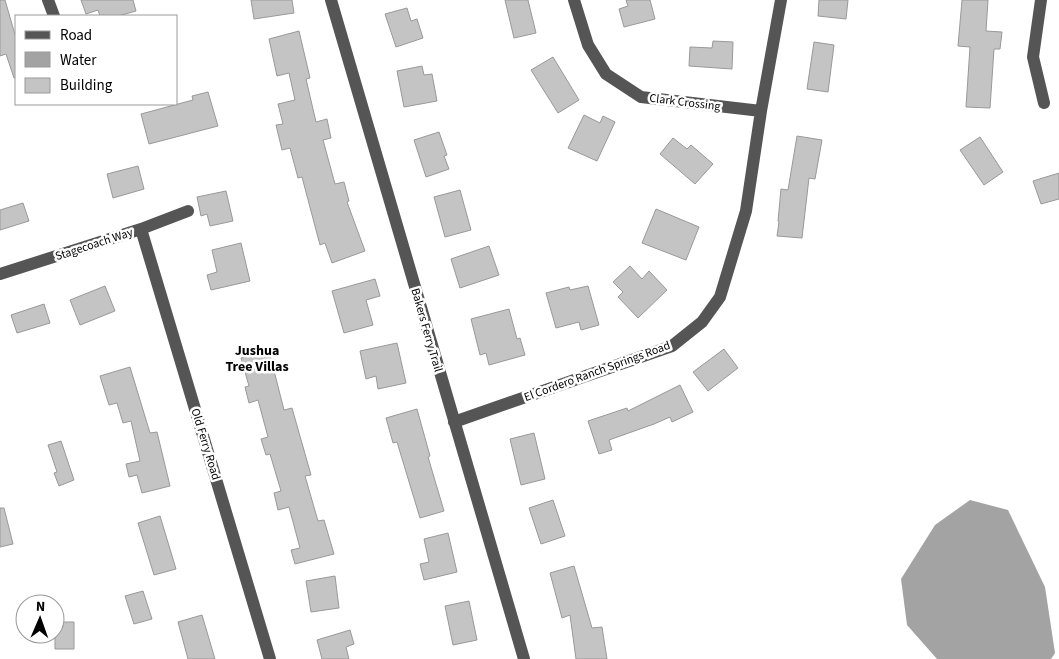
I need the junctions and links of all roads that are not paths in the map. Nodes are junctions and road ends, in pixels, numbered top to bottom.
1 (48, 0) edge
2 (331, 0) edge
3 (574, 0) edge
4 (781, 0) edge
5 (1041, 0) edge
6 (54, 15) edge
7 (1044, 104) dead end
8 (761, 111) junction
9 (188, 211) dead end
10 (141, 229) junction
11 (0, 274) edge
12 (454, 422) junction
13 (270, 659) edge
14 (524, 659) edge

1 - 6 street
2 - 12 street, Bakers Ferry Trail
3 - 8 street, Clark Crossing
4 - 8 street, El Cordero Ranch Springs Road
5 - 7 street
8 - 12 street, El Cordero Ranch Springs Road
9 - 10 street, Stagecoach Way
10 - 11 street, Stagecoach Way
10 - 13 street, Old Ferry Road
12 - 14 street, Bakers Ferry Trail

